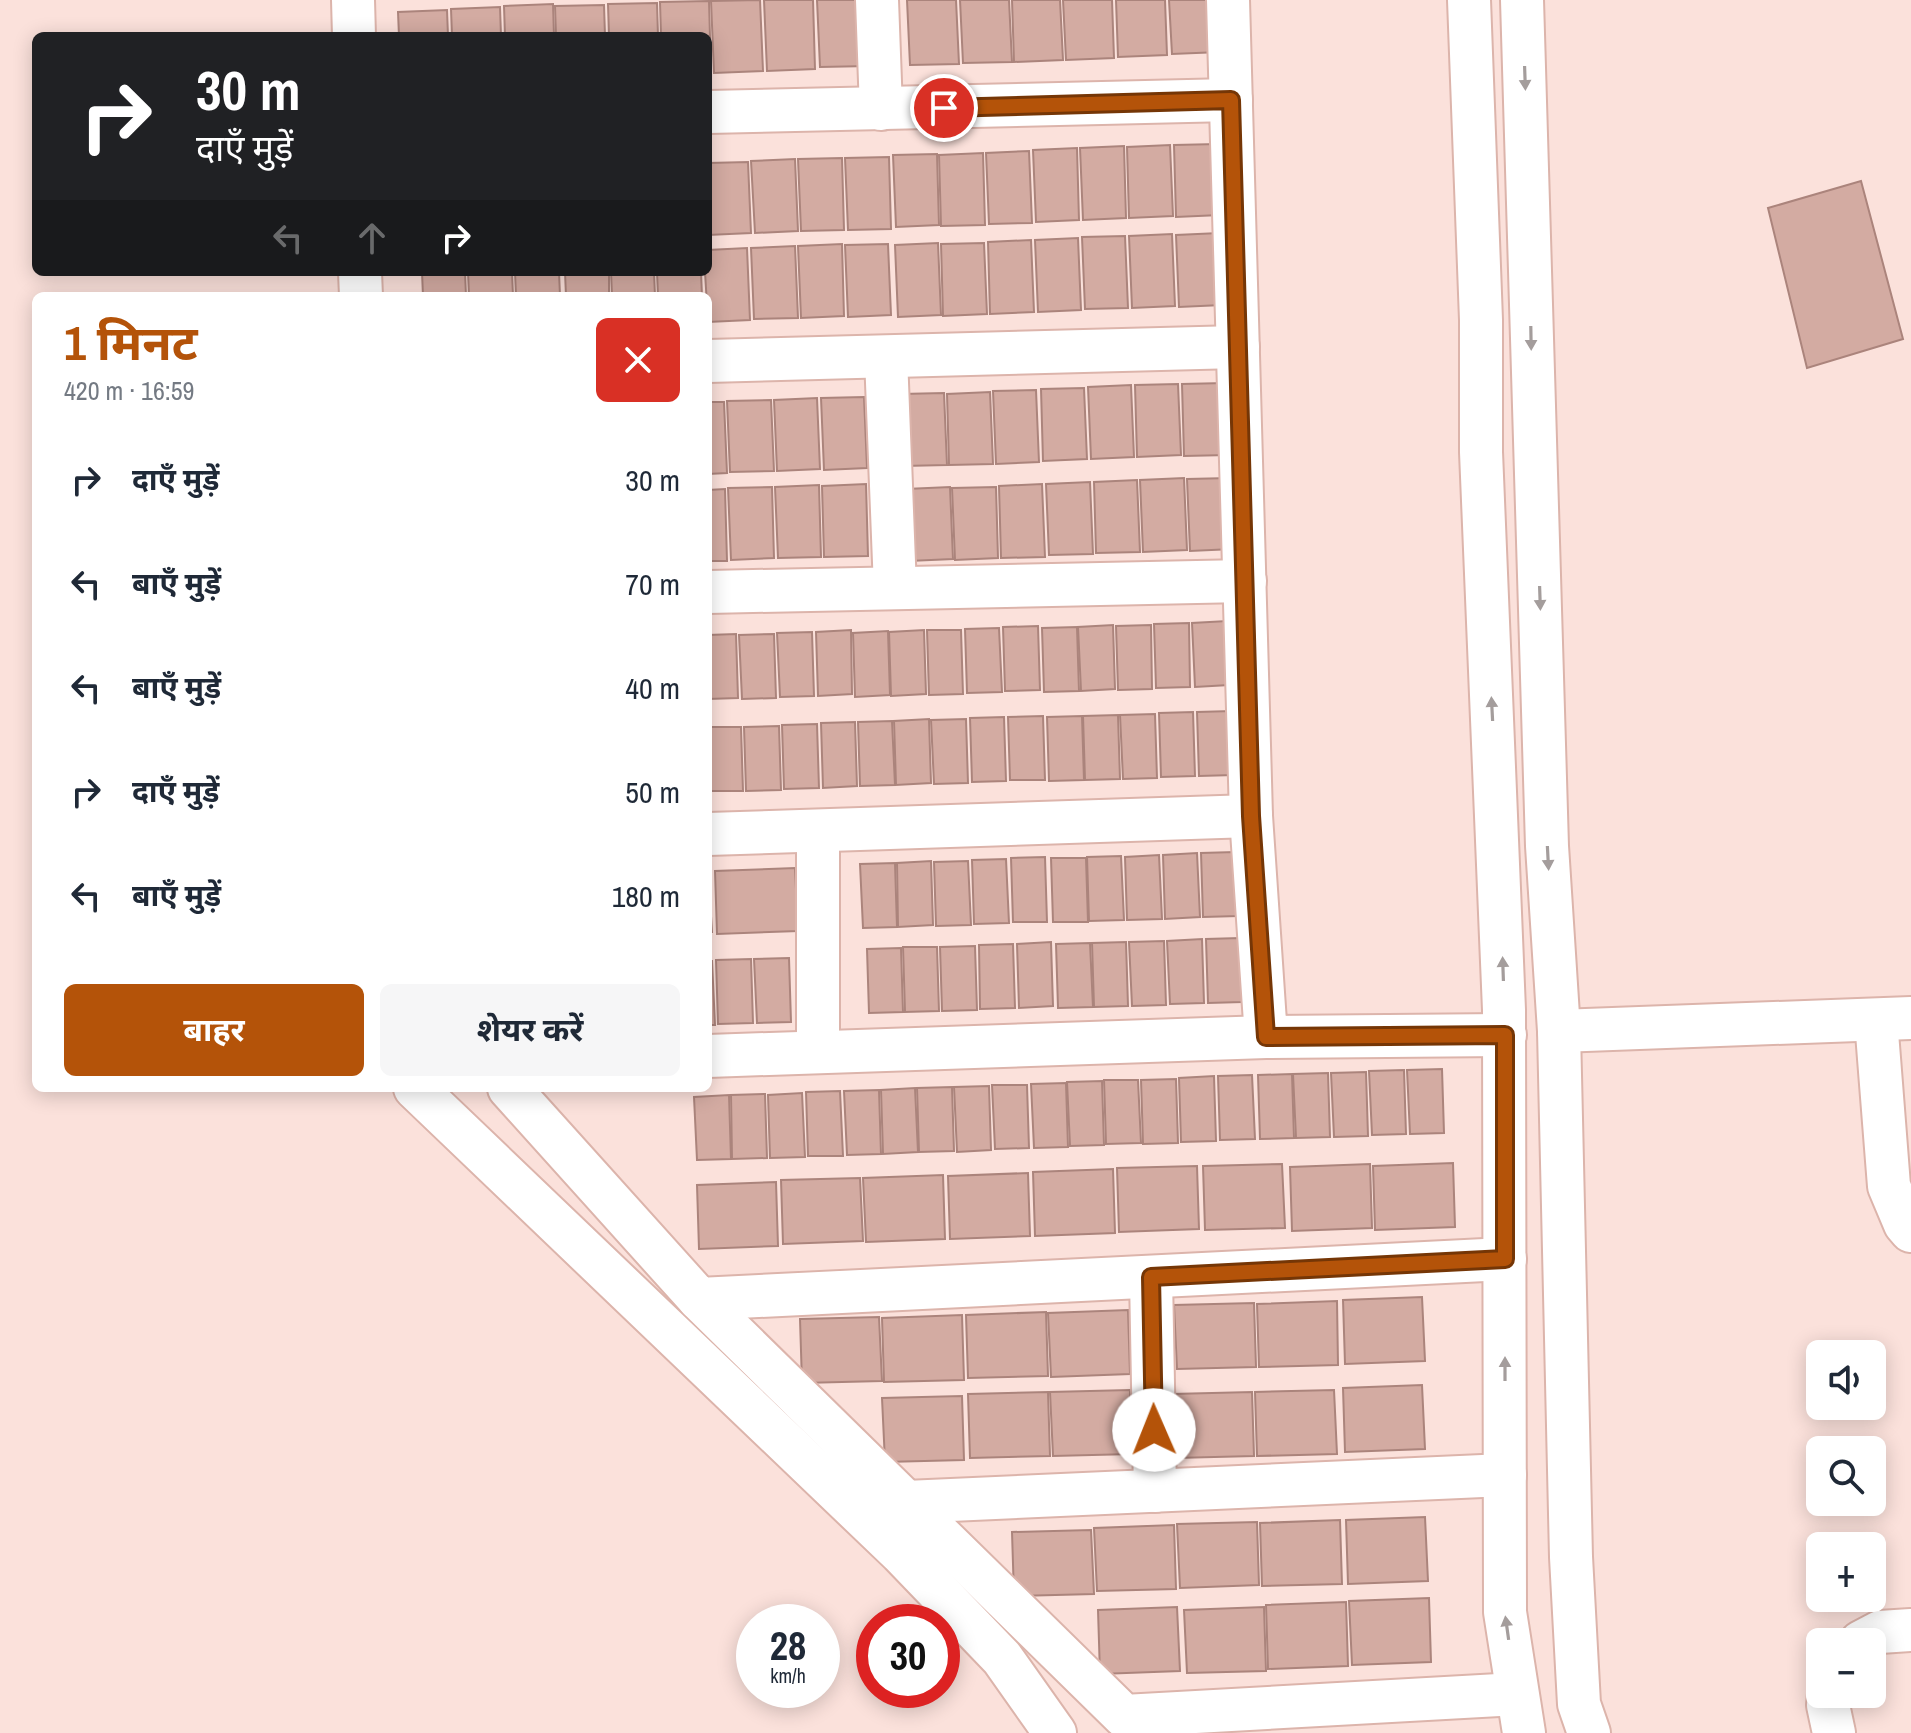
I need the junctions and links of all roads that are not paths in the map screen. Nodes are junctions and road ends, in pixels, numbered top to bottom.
1 (353, 0) edge
2 (877, 0) edge
3 (1228, 0) edge
4 (1469, 0) edge
5 (1522, 0) edge
6 (354, 32) edge
7 (1231, 100) junction
8 (881, 109) junction
9 (712, 112) edge
10 (1238, 347) junction
11 (886, 357) junction
12 (712, 361) edge
13 (1245, 581) junction
14 (895, 588) junction
15 (712, 592) edge
16 (1251, 816) junction
17 (818, 831) junction
18 (712, 834) edge
19 (1894, 1019) edge
20 (1559, 1031) junction
21 (1505, 1035) junction
22 (1266, 1037) junction
23 (818, 1052) junction
24 (712, 1056) edge
25 (419, 1092) edge
26 (513, 1092) edge
27 (1911, 1231) edge
28 (1505, 1259) junction
29 (1151, 1277) junction
30 (699, 1299) junction
31 (1505, 1475) junction
32 (1155, 1491) junction
33 (906, 1502) junction
34 (1911, 1630) edge
35 (1886, 1632) edge
36 (1829, 1708) edge
37 (1520, 1714) edge
38 (1055, 1733) edge
39 (1589, 1733) edge
40 (1834, 1733) edge

1 - 6 street
2 - 8 street
3 - 7 street
21 -> 4 street
5 -> 20 street
7 - 8 street
7 - 10 street
8 - 9 street
10 - 11 street
10 - 13 street
11 - 12 street
11 - 14 street
13 - 14 street
13 - 16 street
14 - 15 street
16 - 17 street
16 - 22 street
17 - 18 street
17 - 23 street
19 - 20 street
19 - 27 street
20 - 39 street
21 - 22 street
21 - 28 street
22 - 23 street
23 - 24 street
25 - 38 street
26 - 30 street
28 - 29 street
31 -> 28 street
29 - 30 street
29 - 32 street
30 - 33 street
31 - 32 street
37 -> 31 street
32 - 33 street
33 - 37 street
34 - 35 street
36 - 40 street

